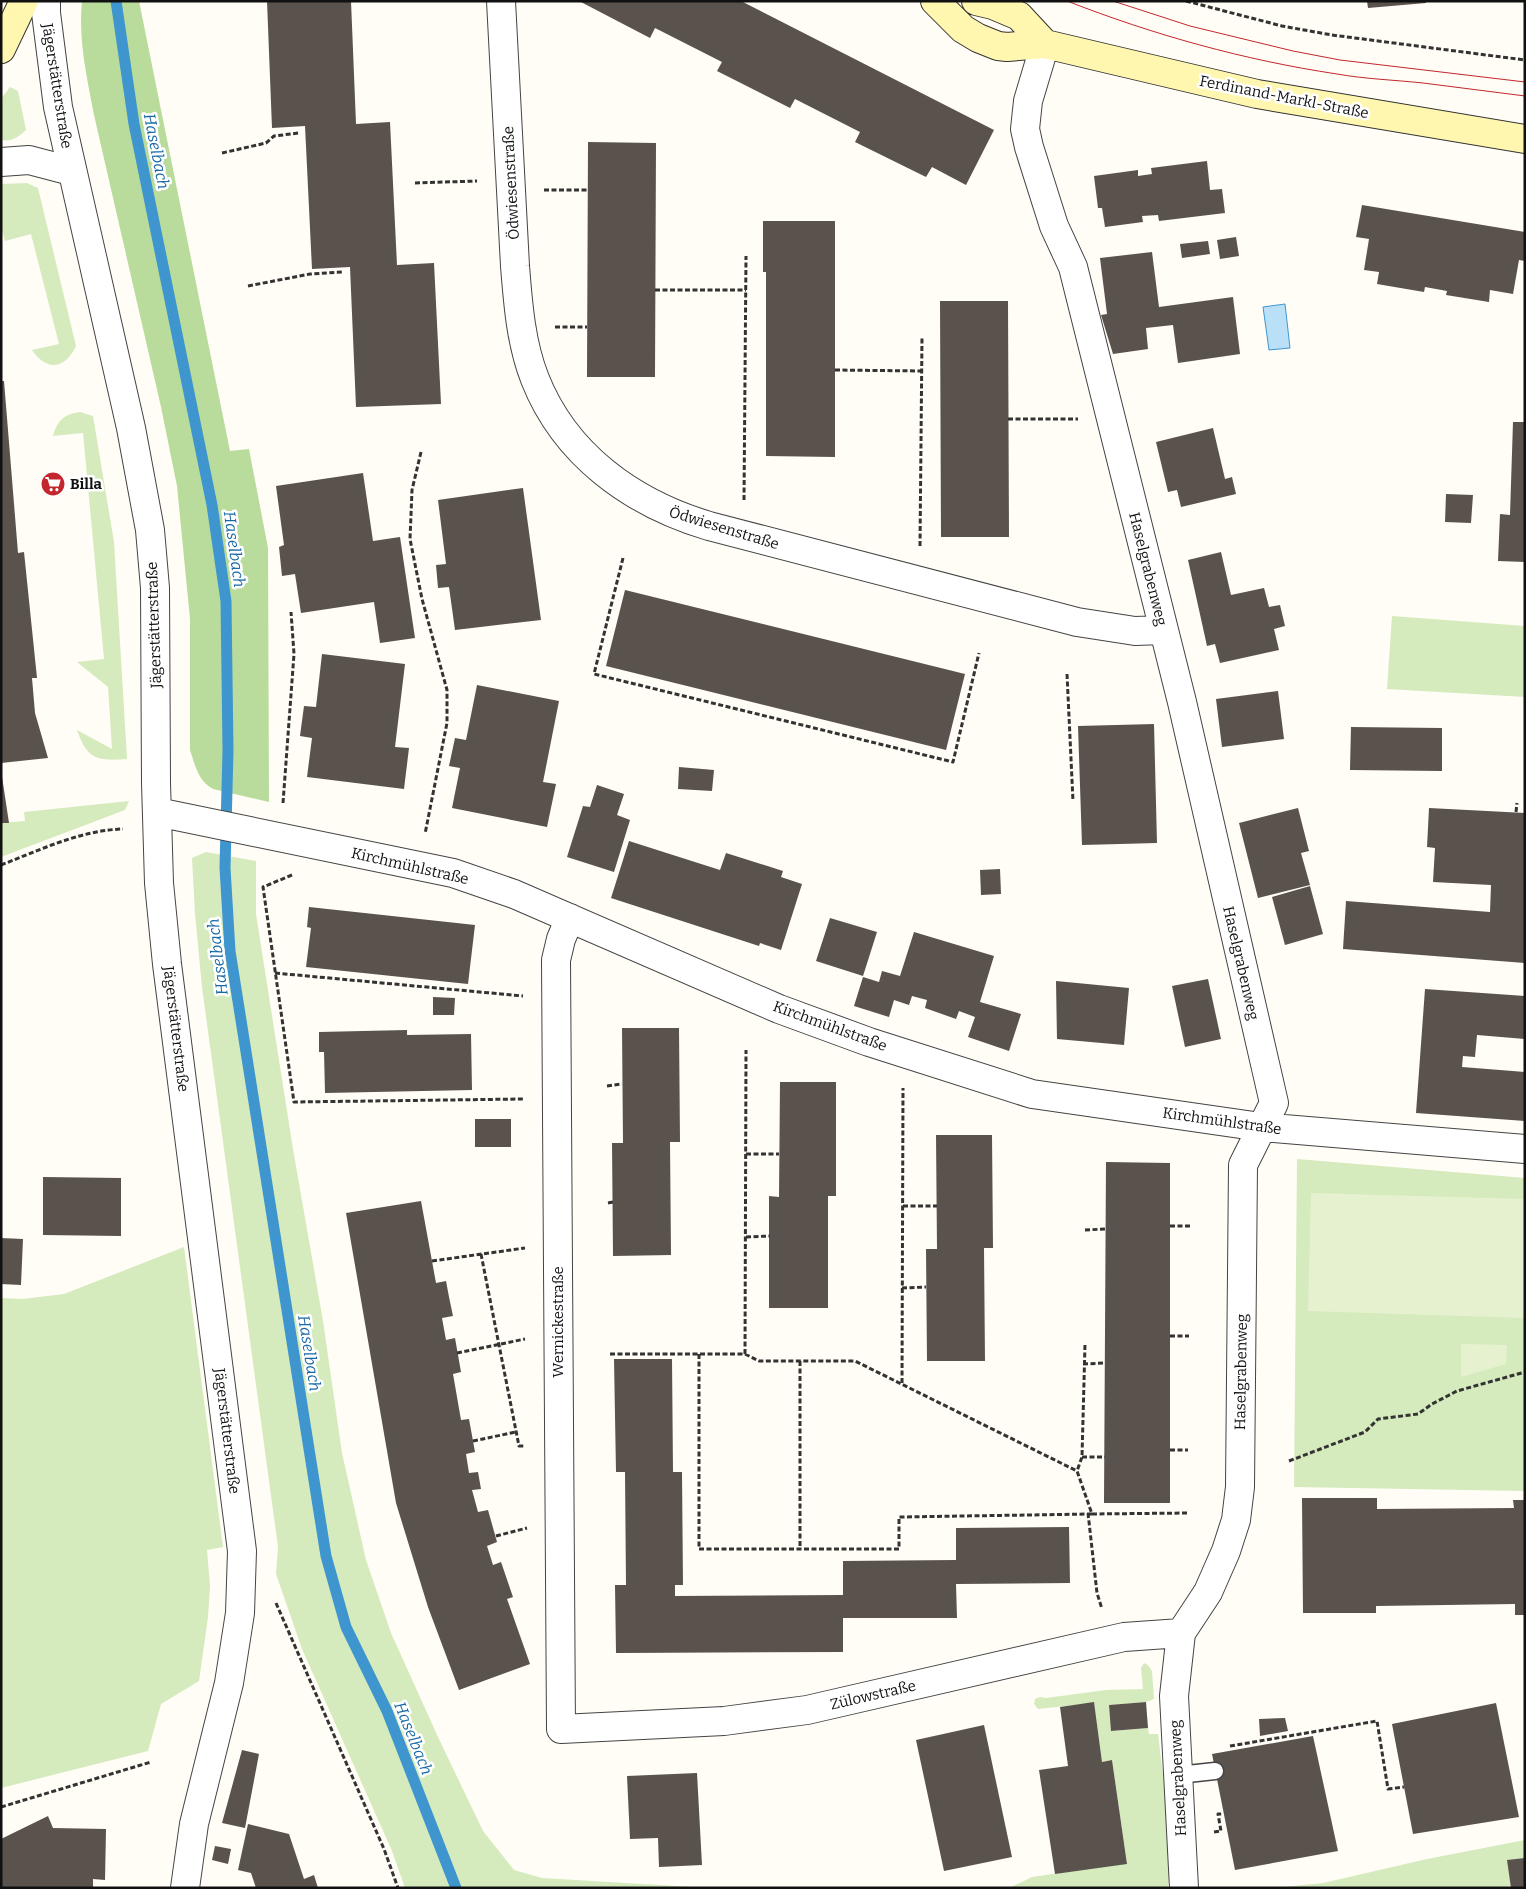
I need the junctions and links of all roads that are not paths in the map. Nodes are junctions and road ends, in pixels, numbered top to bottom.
1 (24, 1) edge
2 (46, 1) edge
3 (502, 1) edge
4 (935, 1) edge
5 (976, 1) edge
6 (1045, 44) junction
7 (1, 50) edge
8 (1525, 138) edge
9 (1, 162) edge
10 (71, 171) junction
11 (1163, 630) junction
12 (157, 812) junction
13 (570, 918) junction
14 (1261, 1127) junction
15 (1525, 1149) edge
16 (1181, 1633) junction
17 (561, 1728) joint
18 (1214, 1771) dead end
19 (1178, 1775) junction
20 (185, 1888) edge
21 (1184, 1888) edge

1 - 7 street
2 - 10 street, Jägerstätterstraße
3 - 11 street, Ödwiesenstraße
4 - 6 street, Ferdinand-Markl-Straße
5 - 6 street
6 - 8 street, Ferdinand-Markl-Straße
6 - 11 street, Haselgrabenweg
9 - 10 street, Jägerstätterstraße
10 - 12 street, Jägerstätterstraße
11 - 14 street, Haselgrabenweg
12 - 13 street, Kirchmühlstraße
12 - 20 street, Jägerstätterstraße
13 - 14 street, Kirchmühlstraße
13 - 17 street, Wernickestraße
14 - 15 street, Kirchmühlstraße
14 - 16 street, Haselgrabenweg
16 - 17 street, Zülowstraße
16 - 19 street, Haselgrabenweg
18 - 19 lane
19 - 21 street, Haselgrabenweg

